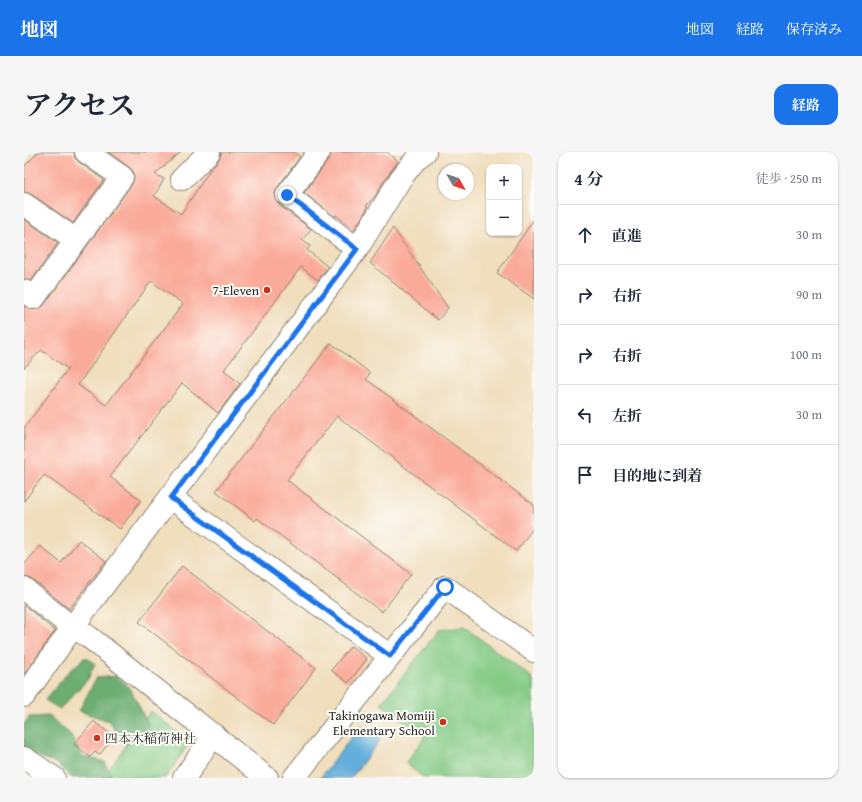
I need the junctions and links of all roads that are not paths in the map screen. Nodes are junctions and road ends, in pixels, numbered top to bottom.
1 (86, 152) edge
2 (209, 152) edge
3 (319, 152) edge
4 (425, 152) edge
5 (182, 179) dead end
6 (24, 204) edge
7 (76, 240) junction
8 (357, 249) junction
9 (24, 291) edge
10 (171, 498) junction
11 (24, 589) edge
12 (73, 627) junction
13 (534, 651) edge
14 (390, 656) junction
15 (24, 696) edge
16 (214, 735) junction
17 (24, 758) edge
18 (54, 778) edge
19 (184, 778) edge
20 (267, 778) edge
21 (294, 778) edge

1 - 7 street
2 - 5 street
3 - 8 street
4 - 8 street
6 - 7 street
7 - 9 street
8 - 10 street
10 - 12 street
10 - 14 street
11 - 12 street
12 - 15 street
12 - 16 street
13 - 14 street
14 - 21 street
16 - 19 street
16 - 20 street
17 - 18 street

